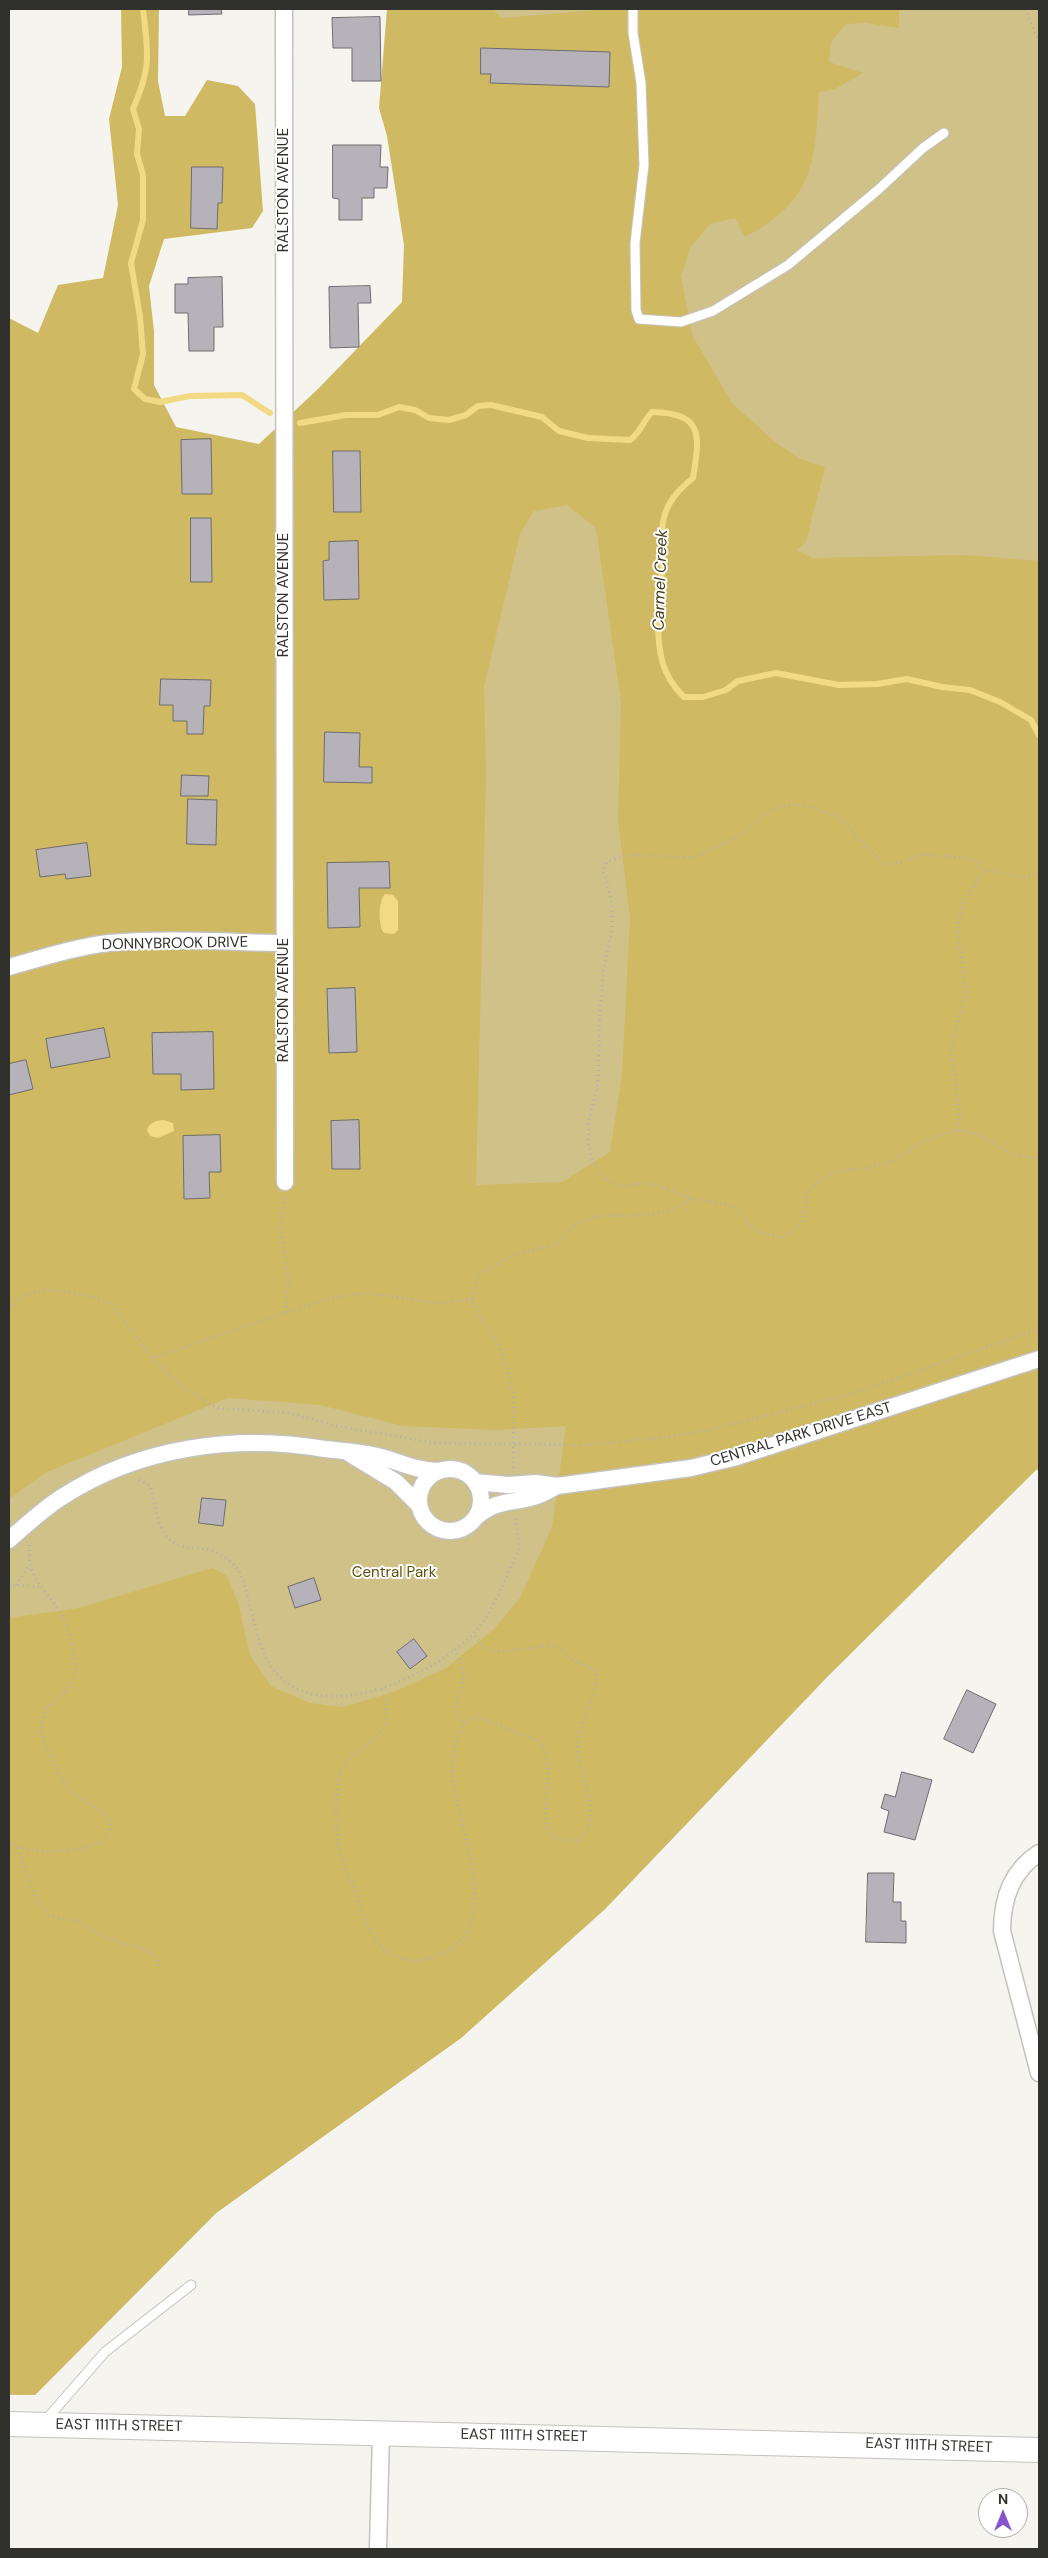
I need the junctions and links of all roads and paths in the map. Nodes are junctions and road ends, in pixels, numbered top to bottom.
1 (284, 9) edge
2 (633, 9) edge
3 (1025, 9) edge
4 (1039, 41) edge
5 (944, 133) dead end
6 (984, 870) junction
7 (1039, 872) edge
8 (284, 943) junction
9 (9, 967) edge
10 (959, 1130) junction
11 (1039, 1158) edge
12 (285, 1182) joint
13 (690, 1198) junction
14 (472, 1299) junction
15 (9, 1308) edge
16 (285, 1313) junction
17 (1039, 1329) edge
18 (153, 1358) junction
19 (1039, 1359) edge
20 (513, 1444) junction
21 (348, 1453) junction
22 (439, 1471) junction
23 (512, 1476) dead end
24 (136, 1479) dead end
25 (475, 1482) junction
26 (556, 1486) junction
27 (419, 1505) junction
28 (516, 1516) dead end
29 (476, 1517) junction
30 (33, 1537) dead end
31 (9, 1540) edge
32 (30, 1564) junction
33 (16, 1585) junction
34 (38, 1587) junction
35 (9, 1589) edge
36 (472, 1634) junction
37 (453, 1650) junction
38 (382, 1689) junction
39 (463, 1724) junction
40 (9, 1842) edge
41 (17, 1848) junction
42 (1039, 1853) edge
43 (161, 1968) dead end
44 (1039, 2073) edge
45 (191, 2285) dead end
46 (9, 2424) edge
47 (43, 2424) junction
48 (380, 2432) junction
49 (1039, 2450) edge
50 (378, 2549) edge

1 - 8 street, RALSTON AVENUE
2 - 5 lane
3 - 4 path
6 - 7 path
6 - 10 path
6 - 13 path
8 - 9 street, DONNYBROOK DRIVE
8 - 12 street, RALSTON AVENUE
10 - 11 path
10 - 13 path
12 - 16 path
13 - 14 path
14 - 16 path
14 - 20 path
15 - 18 path
16 - 18 path
17 - 20 path
18 - 20 path
19 - 26 street, CENTRAL PARK DRIVE EAST
20 - 23 path
21 - 22 street, CENTRAL PARK DRIVE EAST
21 - 27 street, CENTRAL PARK DRIVE EAST
21 - 31 street, CENTRAL PARK DRIVE EAST
22 - 25 street, CENTRAL PARK DRIVE EAST
22 - 27 street
24 - 38 path
25 - 26 street, CENTRAL PARK DRIVE EAST
25 - 29 street
26 - 29 street, CENTRAL PARK DRIVE EAST
27 - 29 street, CENTRAL PARK DRIVE EAST
28 - 36 path
30 - 32 path
32 - 33 path
32 - 34 path
33 - 34 path
33 - 35 path
34 - 41 path
36 - 37 path
36 - 39 path
37 - 38 path
37 - 39 path
38 - 39 path
40 - 41 path
41 - 43 path
42 - 44 street
45 - 47 lane
46 - 47 main road, EAST 111TH STREET
47 - 48 main road, EAST 111TH STREET
48 - 49 main road, EAST 111TH STREET
48 - 50 street

